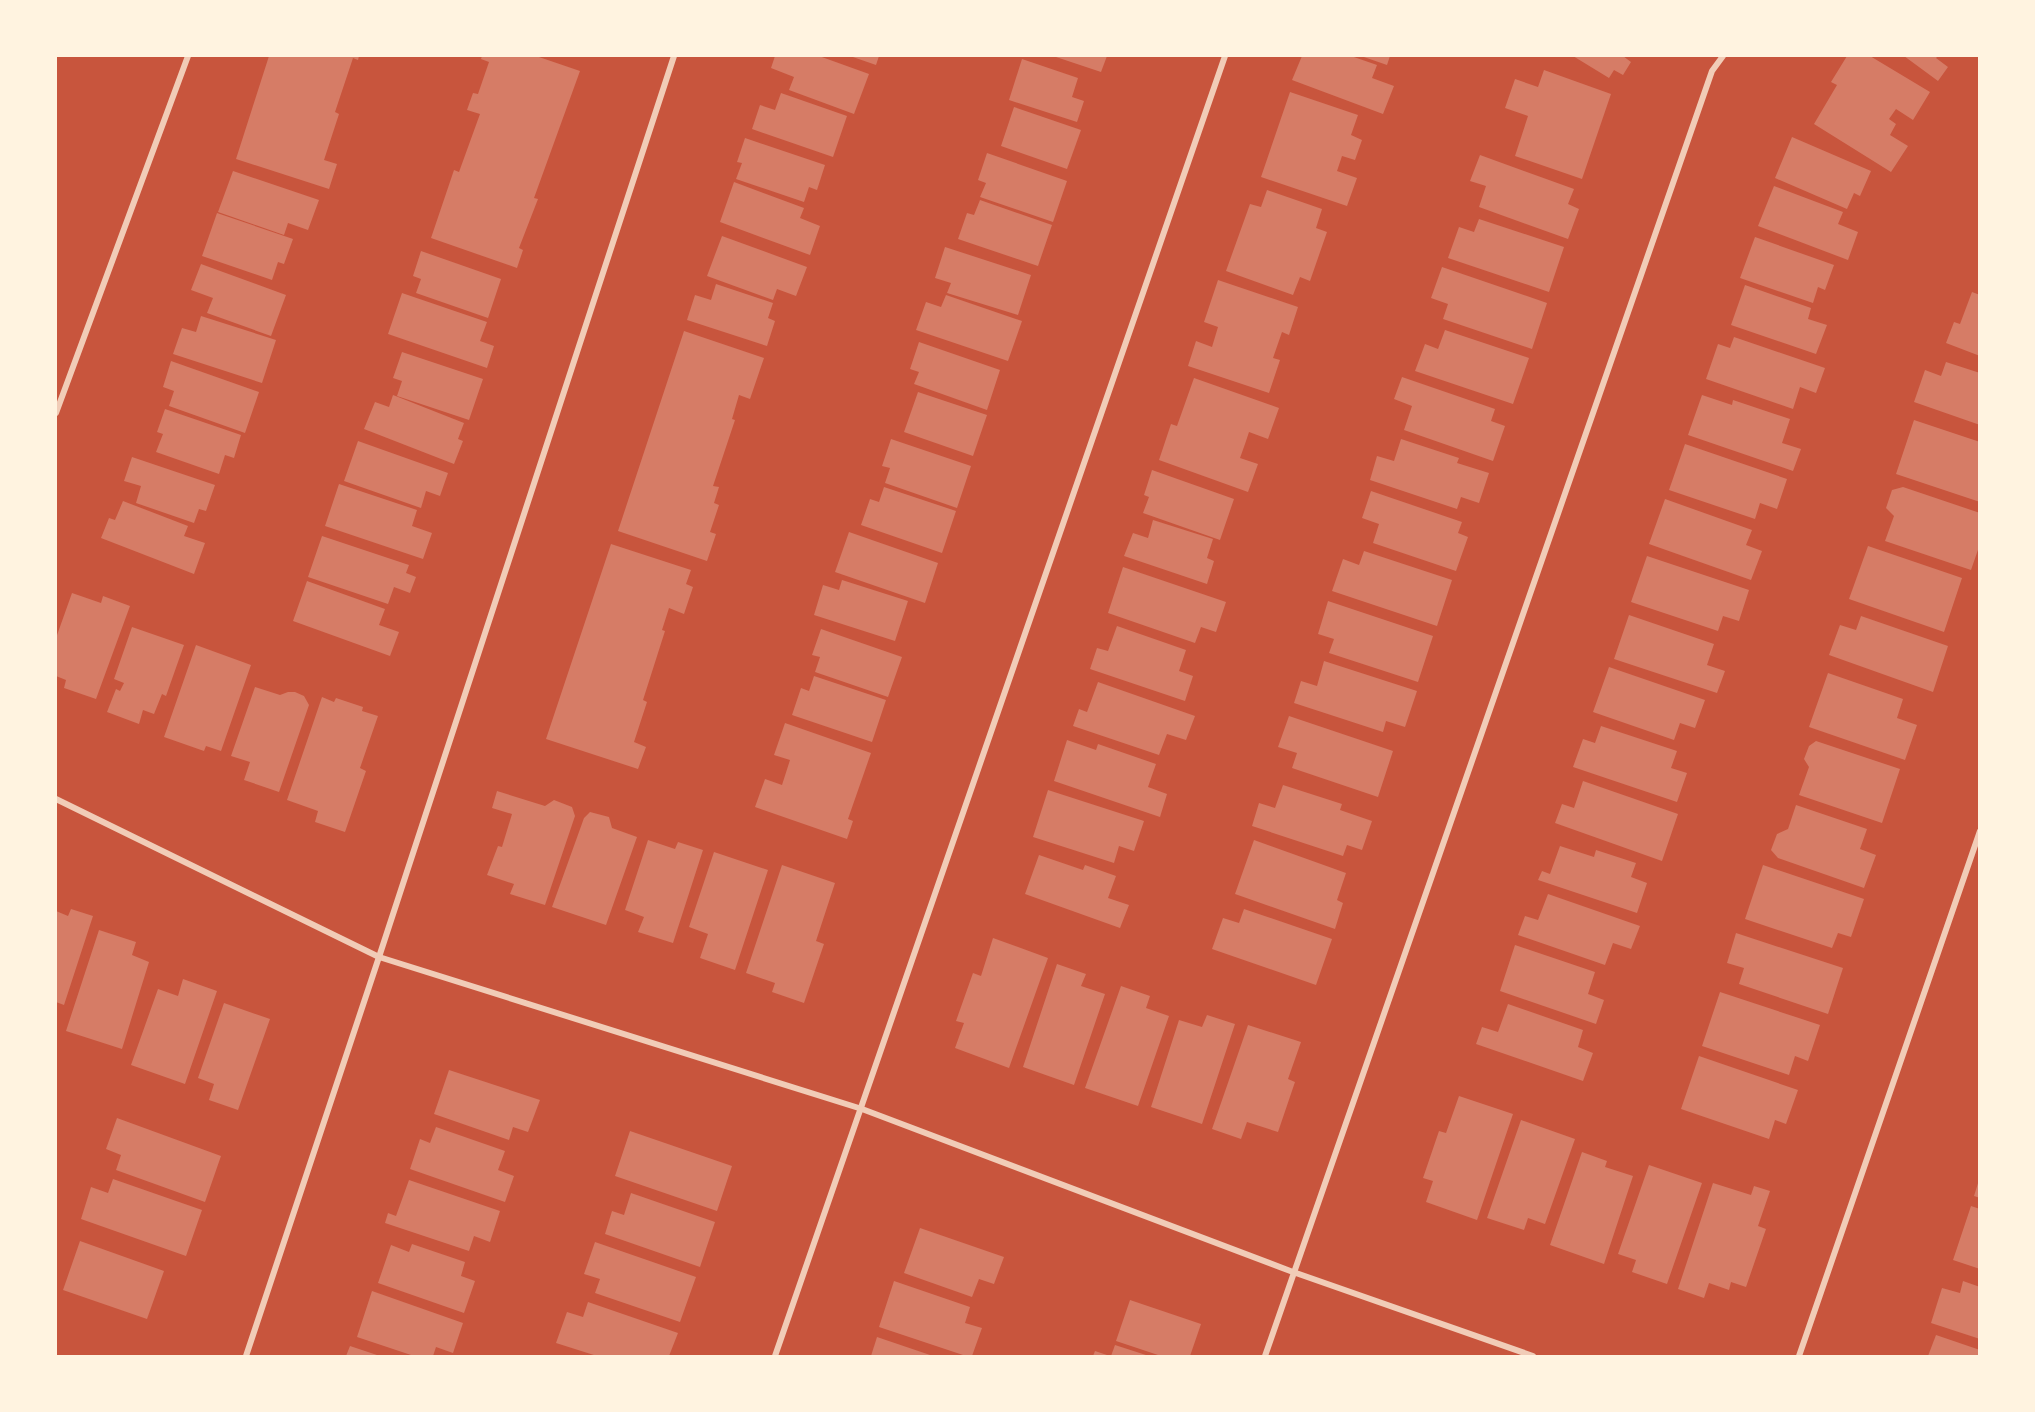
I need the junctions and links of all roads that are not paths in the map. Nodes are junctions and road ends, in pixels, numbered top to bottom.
1 (188, 56) edge
2 (674, 56) edge
3 (1225, 56) edge
4 (1723, 56) edge
5 (56, 413) edge
6 (56, 799) edge
7 (1980, 831) edge
8 (379, 957) junction
9 (862, 1109) junction
10 (1293, 1272) junction
11 (246, 1356) edge
12 (775, 1356) edge
13 (1265, 1356) edge
14 (1533, 1356) edge
15 (1799, 1356) edge

1 - 5 street
2 - 8 street
3 - 9 street
4 - 10 street
6 - 8 street
7 - 15 street
8 - 9 street
8 - 11 street
9 - 10 street
9 - 12 street
10 - 13 street
10 - 14 street

